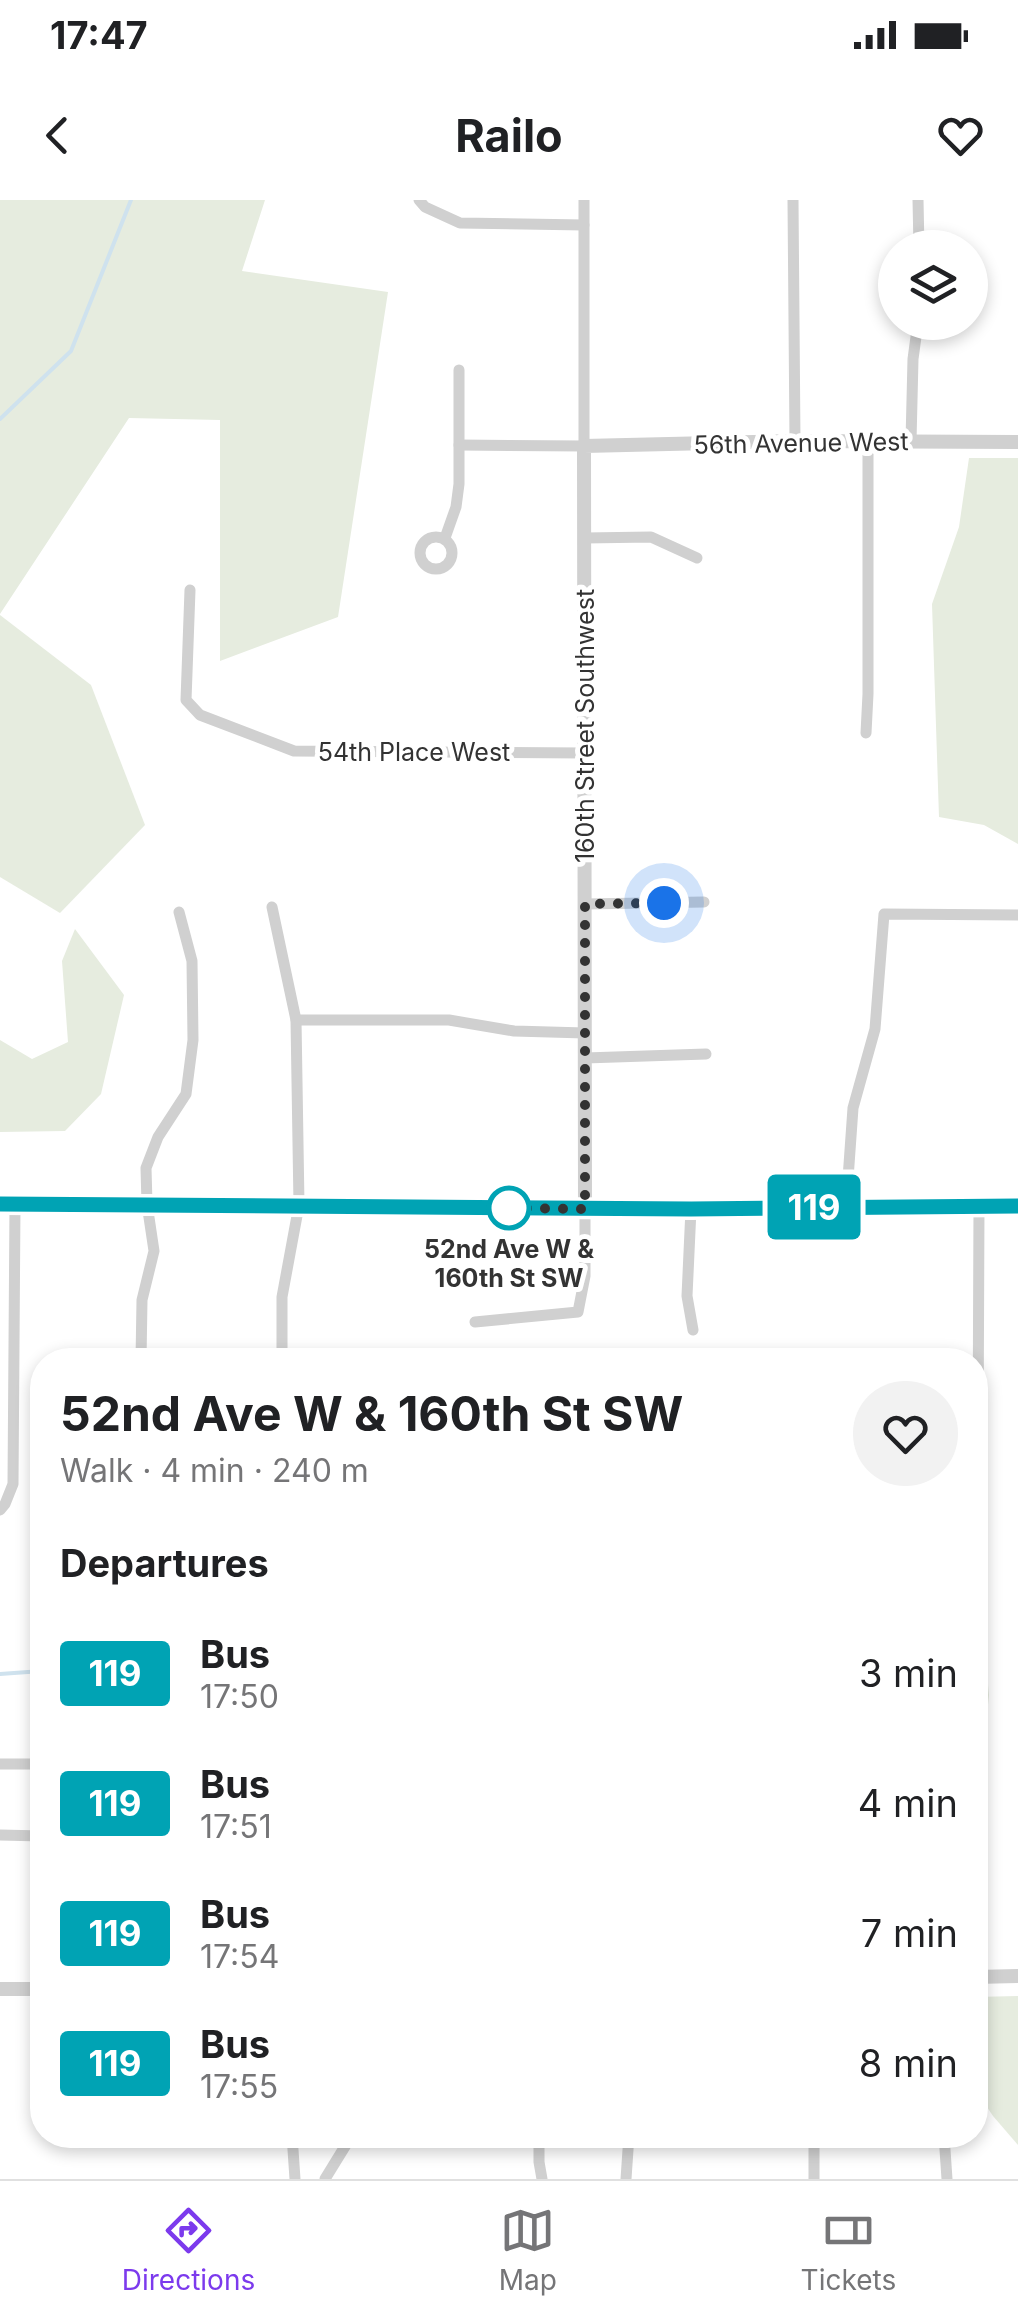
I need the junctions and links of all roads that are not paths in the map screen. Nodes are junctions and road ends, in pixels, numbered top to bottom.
1 (419, 200) edge
2 (584, 200) edge
3 (793, 200) edge
4 (918, 200) edge
5 (584, 225) junction
6 (919, 230) edge
7 (916, 340) edge
8 (459, 370) dead end
9 (794, 441) junction
10 (868, 441) junction
11 (910, 442) junction
12 (1018, 442) edge
13 (460, 445) junction
14 (584, 446) junction
15 (445, 538) dead end
16 (585, 538) junction
17 (697, 558) dead end
18 (190, 590) dead end
19 (866, 733) dead end
20 (585, 753) junction
21 (704, 902) dead end
22 (585, 904) junction
23 (272, 907) dead end
24 (179, 912) dead end
25 (1018, 914) edge
26 (296, 1020) junction
27 (585, 1033) junction
28 (706, 1054) dead end
29 (585, 1058) junction
30 (1017, 1202) edge
31 (8, 1204) edge
32 (147, 1204) junction
33 (299, 1205) junction
34 (846, 1206) junction
35 (979, 1206) junction
36 (585, 1209) junction
37 (691, 1209) junction
38 (476, 1322) dead end
39 (694, 1330) dead end
40 (141, 1348) edge
41 (282, 1348) edge
42 (978, 1348) edge
43 (3, 1507) edge
44 (0, 1764) edge
45 (30, 1764) edge
46 (0, 1835) edge
47 (30, 1836) edge
48 (1018, 1976) edge
49 (988, 1977) edge
50 (0, 1989) edge
51 (30, 1989) edge
52 (293, 2148) edge
53 (344, 2148) edge
54 (538, 2148) edge
55 (629, 2148) edge
56 (814, 2148) edge
57 (945, 2148) edge
58 (295, 2179) edge
59 (325, 2179) edge
60 (542, 2179) edge
61 (626, 2179) edge
62 (814, 2179) edge
63 (947, 2179) edge

1 - 5 street
2 - 5 street, 160th Street Southwest
3 - 9 street
4 - 6 street
5 - 14 street, 160th Street Southwest
7 - 11 street
8 - 13 street
9 - 10 street, 56th Avenue West
9 - 14 street, 56th Avenue West
10 - 11 street, 56th Avenue West
10 - 19 street
11 - 12 street, 56th Avenue West
13 - 14 street
13 - 15 street
14 - 16 street, 160th Street Southwest
16 - 17 street
16 - 20 street, 160th Street Southwest
18 - 20 street, 54th Place West
20 - 22 street, 160th Street Southwest
21 - 22 street
22 - 27 street, 160th Street Southwest
23 - 26 street
24 - 32 street
25 - 34 street
26 - 27 street
26 - 33 street
27 - 29 street, 160th Street Southwest
28 - 29 street
29 - 36 street, 160th Street Southwest
30 - 35 street
31 - 32 street
31 - 43 street
32 - 33 street
32 - 40 street
33 - 36 street
33 - 41 street
34 - 35 street
34 - 37 street
35 - 42 street
36 - 37 street
36 - 38 street, 160th Street Southwest
37 - 39 street
44 - 45 street
46 - 47 street
48 - 49 street
50 - 51 street
52 - 58 street
53 - 59 street
54 - 60 street
55 - 61 street
56 - 62 street
57 - 63 street

